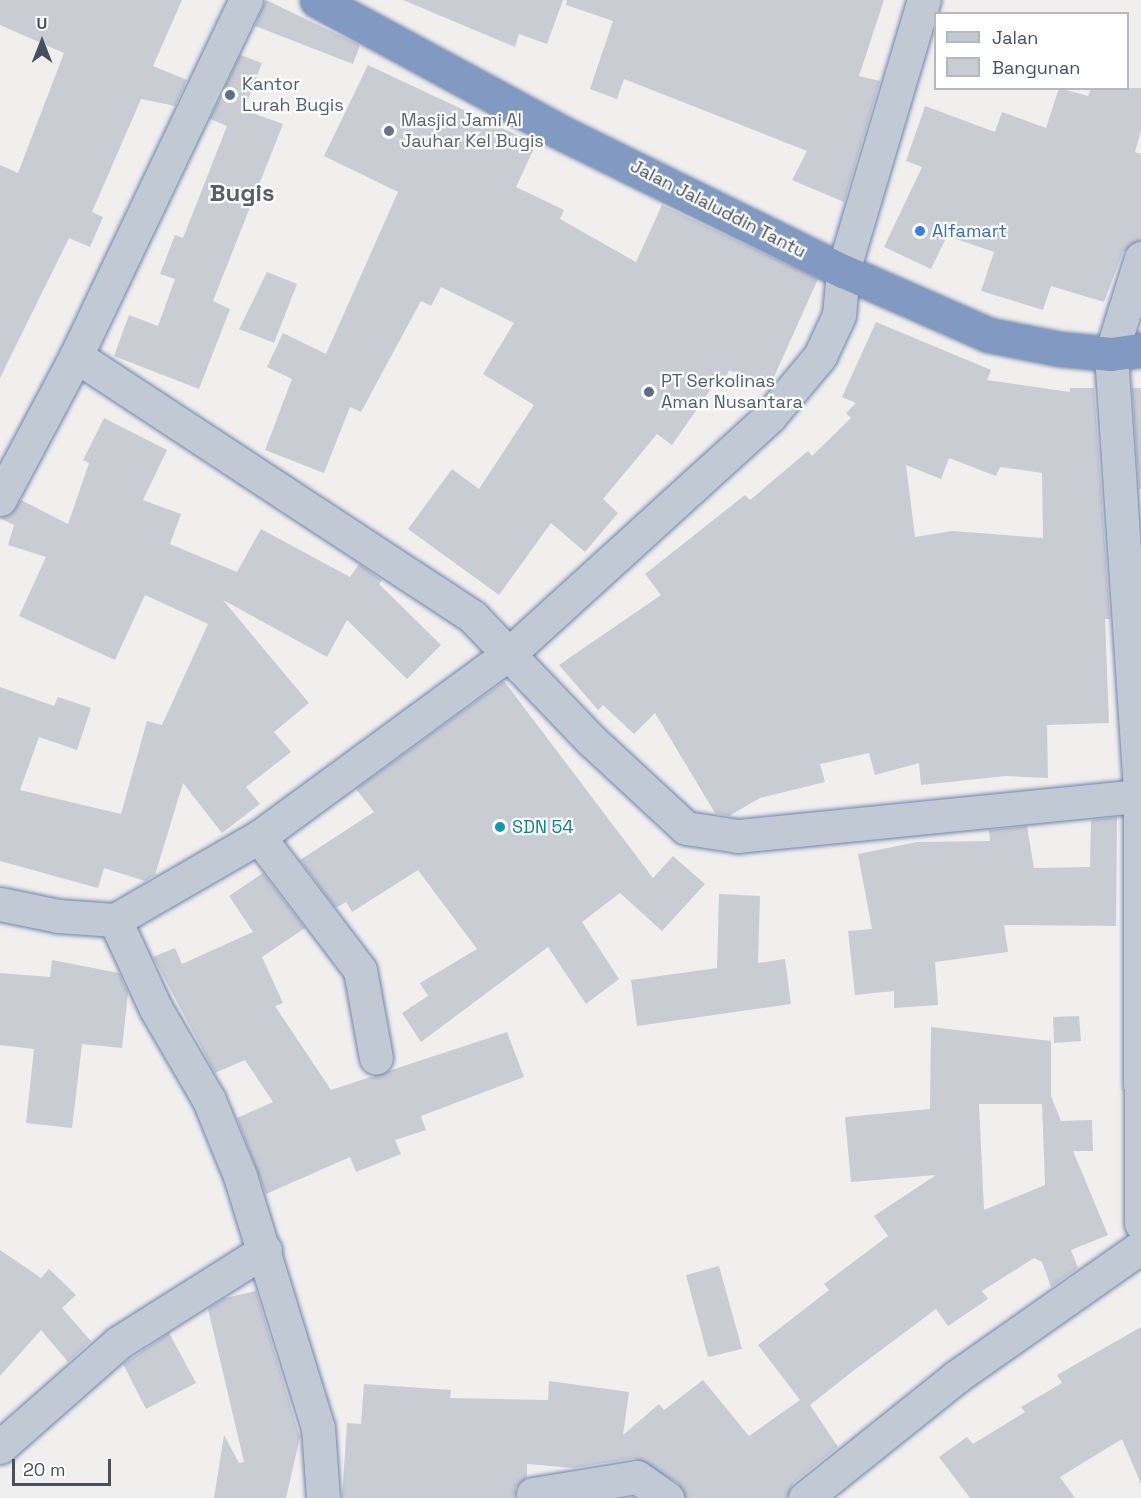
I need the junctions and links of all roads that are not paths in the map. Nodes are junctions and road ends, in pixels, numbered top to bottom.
1 (246, 0) edge
2 (317, 0) edge
3 (924, 0) edge
4 (1141, 258) edge
5 (843, 271) junction
6 (1126, 352) edge
7 (76, 356) junction
8 (0, 499) edge
9 (511, 652) junction
10 (1141, 796) edge
11 (259, 837) junction
12 (0, 904) edge
13 (115, 920) junction
14 (376, 1058) dead end
15 (1141, 1223) edge
16 (1141, 1247) edge
17 (265, 1250) junction
18 (0, 1447) edge
19 (533, 1494) dead end
20 (323, 1498) edge
21 (666, 1498) edge
22 (805, 1498) edge

1 - 7 street
2 - 5 highway, Jalan Jalaluddin Tantu
3 - 5 street
4 - 6 street
5 - 6 highway, Jalan Jalaluddin Tantu
5 - 9 street
6 - 10 street
7 - 8 street
7 - 9 street
9 - 10 street
9 - 11 street
10 - 15 street
11 - 13 street
11 - 14 street
12 - 13 street
13 - 17 street
16 - 22 street
17 - 18 street
17 - 20 street
19 - 21 street

